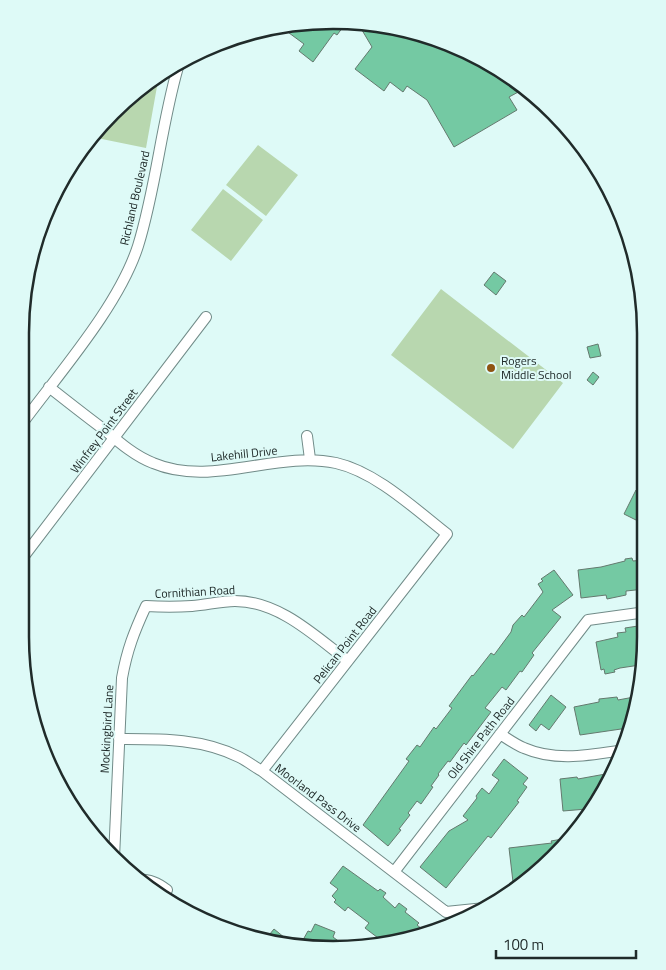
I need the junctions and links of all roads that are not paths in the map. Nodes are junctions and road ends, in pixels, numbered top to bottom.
1 (177, 72) edge
2 (206, 317) dead end
3 (49, 387) junction
4 (29, 414) edge
5 (307, 436) dead end
6 (114, 438) junction
7 (310, 459) junction
8 (447, 534) joint
9 (29, 550) edge
10 (146, 606) joint
11 (637, 613) edge
12 (348, 660) junction
13 (500, 734) junction
14 (119, 739) junction
15 (615, 751) edge
16 (262, 771) junction
17 (114, 848) edge
18 (394, 872) junction
19 (151, 880) edge
20 (167, 890) dead end
21 (469, 910) edge

1 - 3 street, Richland Boulevard
2 - 6 street, Winfrey Point Street
3 - 4 street, Richland Boulevard
3 - 6 street, Lakehill Drive
5 - 7 street
6 - 7 street, Lakehill Drive
6 - 9 street, Winfrey Point Street
7 - 8 street, Lakehill Drive
8 - 12 street, Pelican Point Road
10 - 12 street, Cornithian Road
10 - 14 street, Mockingbird Lane
11 - 13 street, Old Shire Path Road
12 - 16 street, Pelican Point Road
13 - 15 street
13 - 18 street, Old Shire Path Road
14 - 16 street, Moorland Pass Drive
14 - 17 street, Mockingbird Lane
16 - 18 street, Moorland Pass Drive
18 - 21 street, Moorland Pass Drive
19 - 20 street

